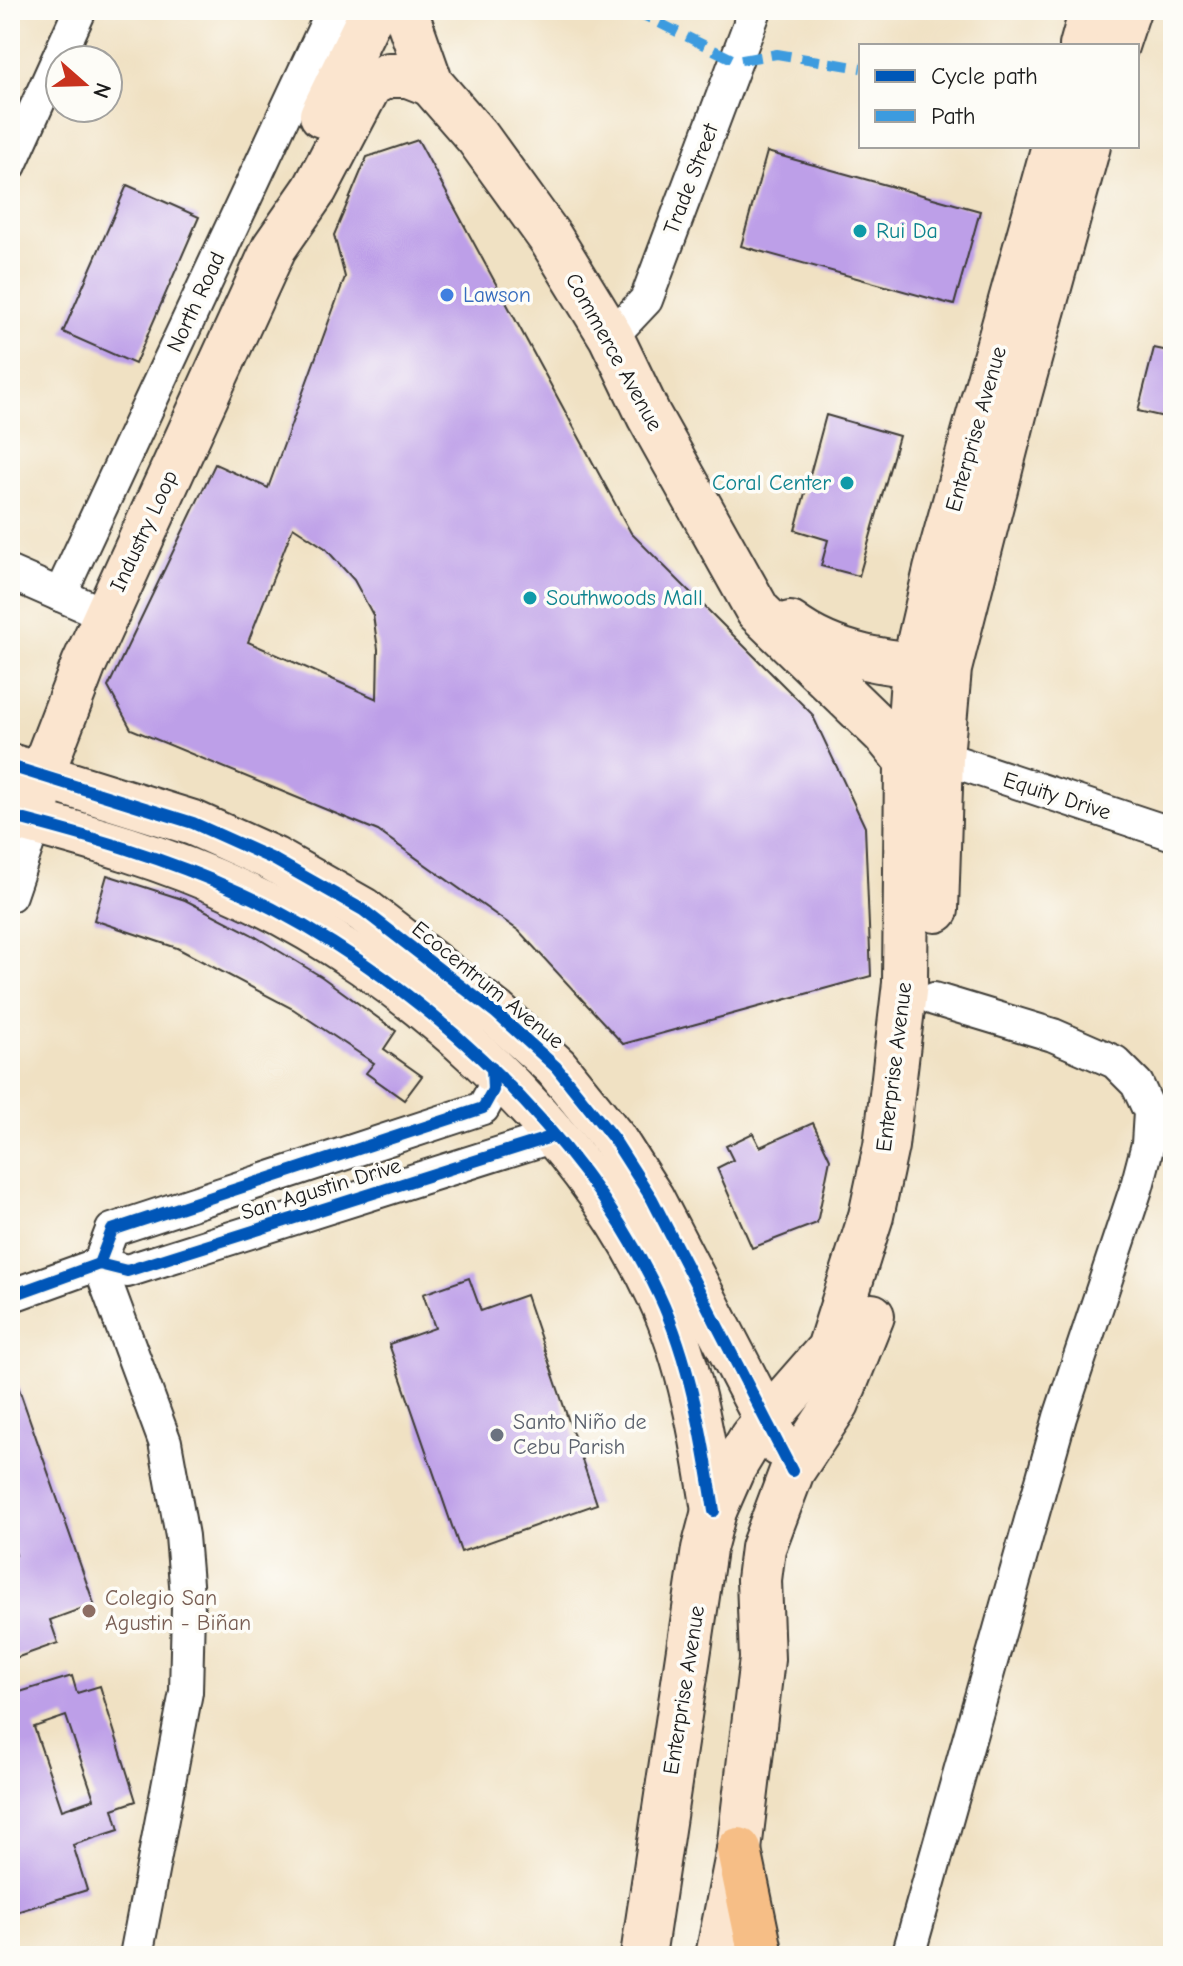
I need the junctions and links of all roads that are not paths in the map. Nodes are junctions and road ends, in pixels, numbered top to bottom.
1 (80, 10) edge
2 (333, 10) edge
3 (373, 10) edge
4 (405, 10) edge
5 (755, 10) edge
6 (1092, 10) edge
7 (1128, 10) edge
8 (1083, 44) edge
9 (1117, 44) edge
10 (431, 84) junction
11 (1053, 148) edge
12 (1087, 148) edge
13 (10, 165) edge
14 (274, 248) junction
15 (611, 337) junction
16 (10, 573) edge
17 (60, 595) junction
18 (749, 595) junction
19 (106, 615) junction
20 (932, 667) junction
21 (924, 759) junction
22 (26, 770) edge
23 (22, 819) edge
24 (1173, 834) edge
25 (10, 895) edge
26 (934, 999) junction
27 (492, 1068) junction
28 (554, 1136) junction
29 (99, 1264) junction
30 (10, 1296) edge
31 (767, 1419) junction
32 (792, 1471) junction
33 (714, 1511) junction
34 (739, 1850) junction
35 (136, 1956) edge
36 (643, 1956) edge
37 (718, 1956) edge
38 (761, 1956) edge
39 (908, 1956) edge

1 - 13 street
2 - 17 street, North Road
3 - 14 street, Industry Loop
4 - 10 street, Commerce Avenue
5 - 15 street, Trade Street
6 - 8 street
7 - 9 street
10 - 14 street, Industry Loop
10 - 15 street, Commerce Avenue
11 - 20 street, Enterprise Avenue
12 - 20 street, Enterprise Avenue
14 - 19 street, Industry Loop
15 - 18 street, Commerce Avenue
16 - 17 street
17 - 19 street
18 - 20 street, Commerce Avenue
18 - 21 street, Commerce Avenue
19 - 22 street, Industry Loop
20 - 21 street, Enterprise Avenue
21 - 24 street, Equity Drive
21 - 26 street, Enterprise Avenue
21 - 31 street, Enterprise Avenue
22 - 23 street, Industry Loop
22 - 31 street, Ecocentrum Avenue
23 - 25 street
23 - 27 street
26 - 32 street, Enterprise Avenue
26 - 39 street
27 - 28 street
27 - 29 street, San Agustin Drive
28 - 29 street, San Agustin Drive
28 - 33 street
29 - 30 street, San Agustin Drive
29 - 35 street
31 - 32 street, Ecocentrum Avenue
31 - 33 street, Enterprise Avenue
32 - 34 street, Enterprise Avenue
33 - 36 street, Enterprise Avenue
34 - 37 street, Enterprise Avenue
34 - 38 highway

